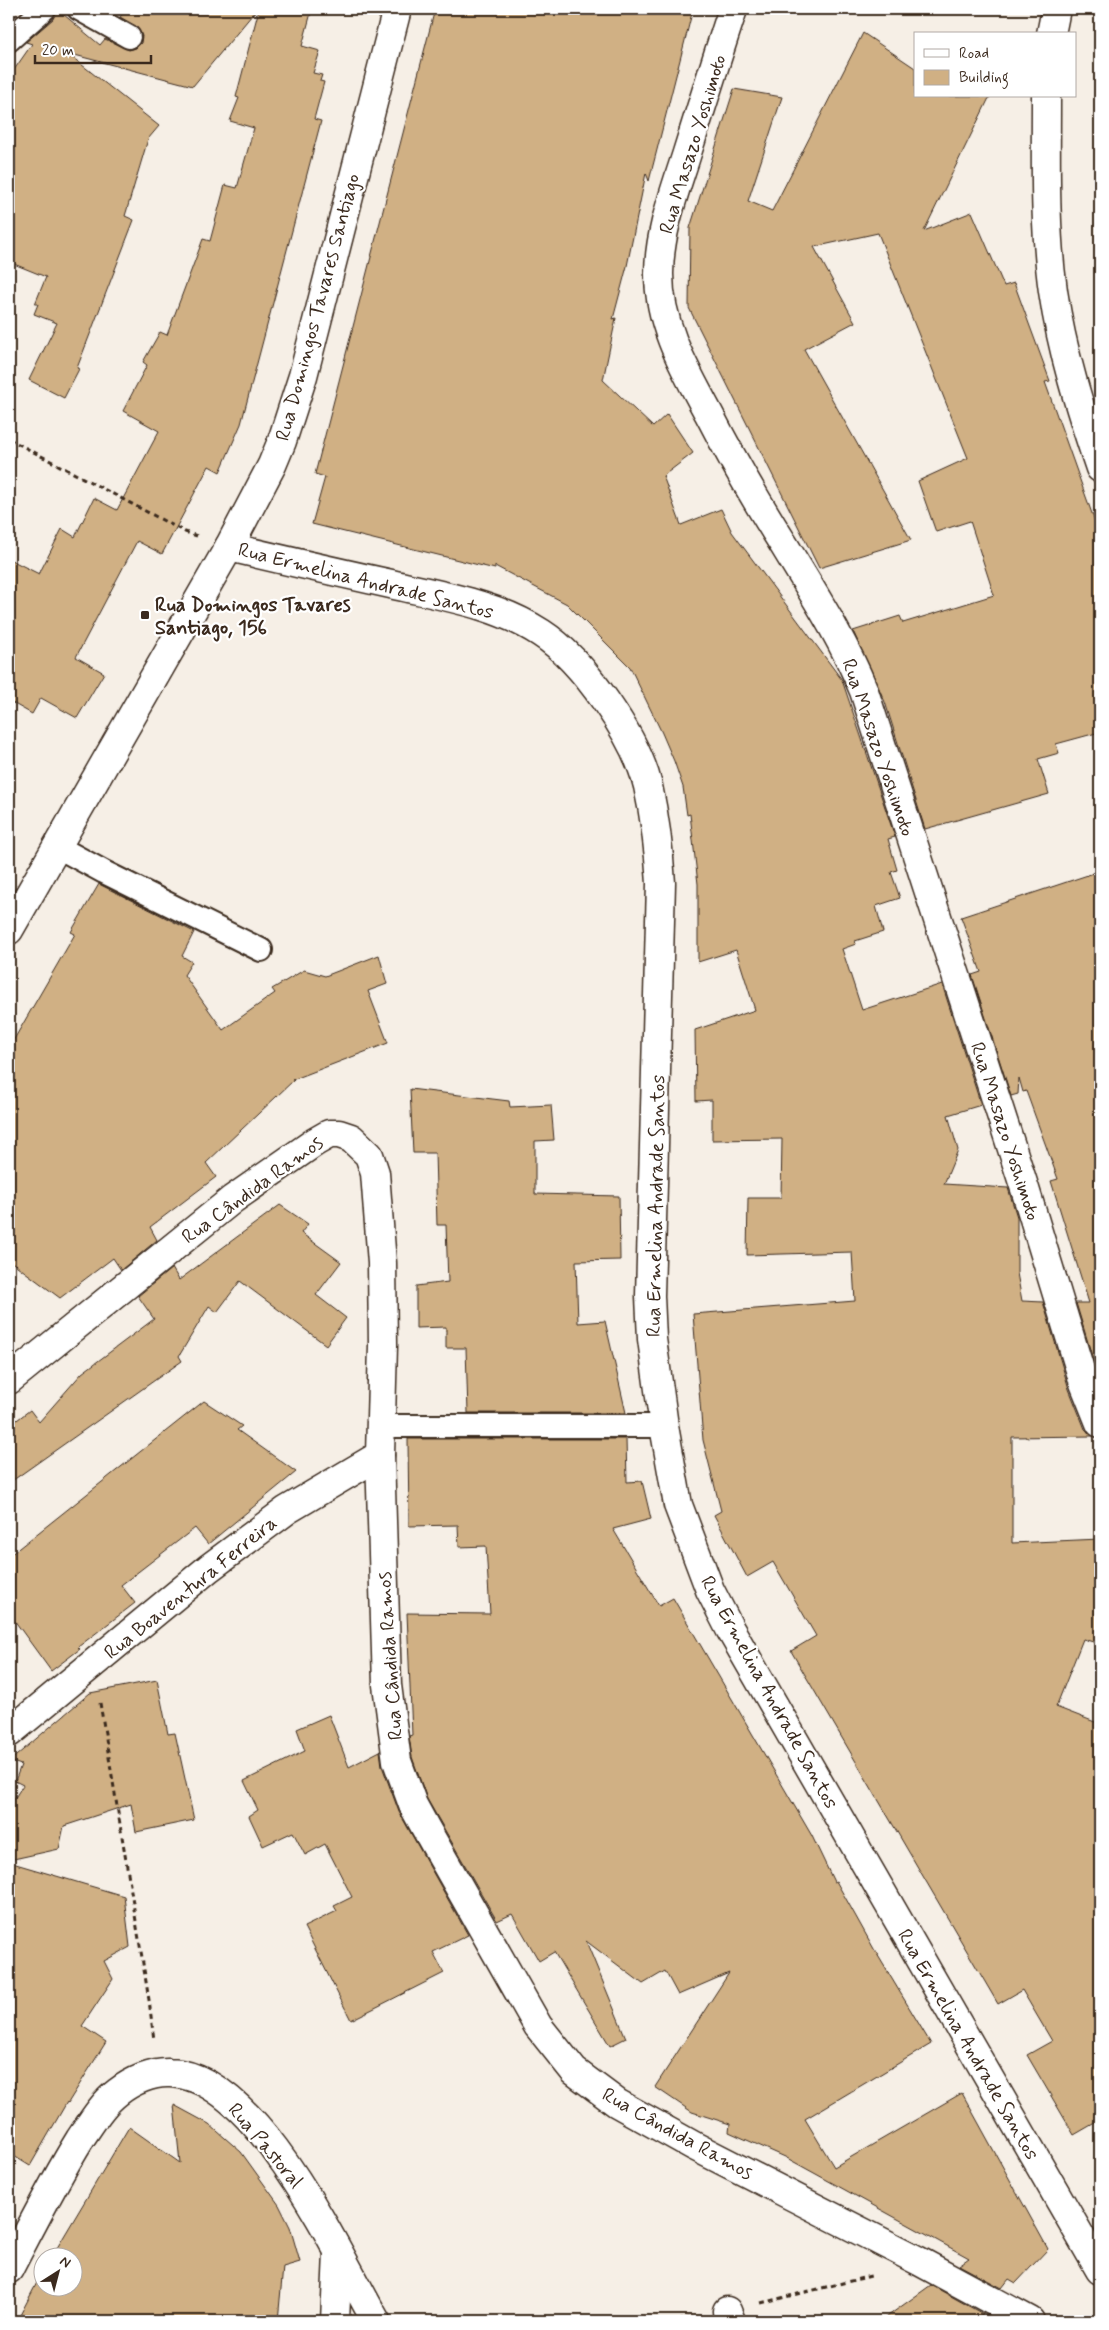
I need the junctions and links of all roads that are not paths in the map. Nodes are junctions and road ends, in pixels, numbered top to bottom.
1 (44, 9) edge
2 (79, 9) edge
3 (397, 9) edge
4 (733, 9) edge
5 (1056, 9) edge
6 (1051, 32) edge
7 (129, 37) dead end
8 (9, 40) edge
9 (1046, 98) edge
10 (1100, 468) edge
11 (229, 547) junction
12 (58, 847) junction
13 (9, 930) edge
14 (262, 950) dead end
15 (9, 1380) edge
16 (1100, 1423) edge
17 (382, 1426) junction
18 (664, 1426) junction
19 (380, 1454) junction
20 (9, 1733) edge
21 (338, 2252) junction
22 (9, 2269) edge
23 (1100, 2270) edge
24 (335, 2321) edge
25 (376, 2321) edge
26 (1030, 2321) edge

1 - 8 lane
2 - 7 lane
3 - 11 street, Rua Domingos Tavares Santiago
4 - 16 street, Rua Masazo Yoshimoto
5 - 6 street
9 - 10 street
11 - 12 street, Rua Domingos Tavares Santiago
11 - 18 street, Rua Ermelina Andrade Santos
12 - 13 street, Rua Domingos Tavares Santiago
12 - 14 lane
15 - 17 street, Rua Cândida Ramos
17 - 18 lane
17 - 19 street, Rua Cândida Ramos
18 - 23 street, Rua Ermelina Andrade Santos
19 - 20 street, Rua Boaventura Ferreira
19 - 26 street, Rua Cândida Ramos
21 - 22 street, Rua Pastoral
21 - 24 street
21 - 25 street, Rua Pastoral

